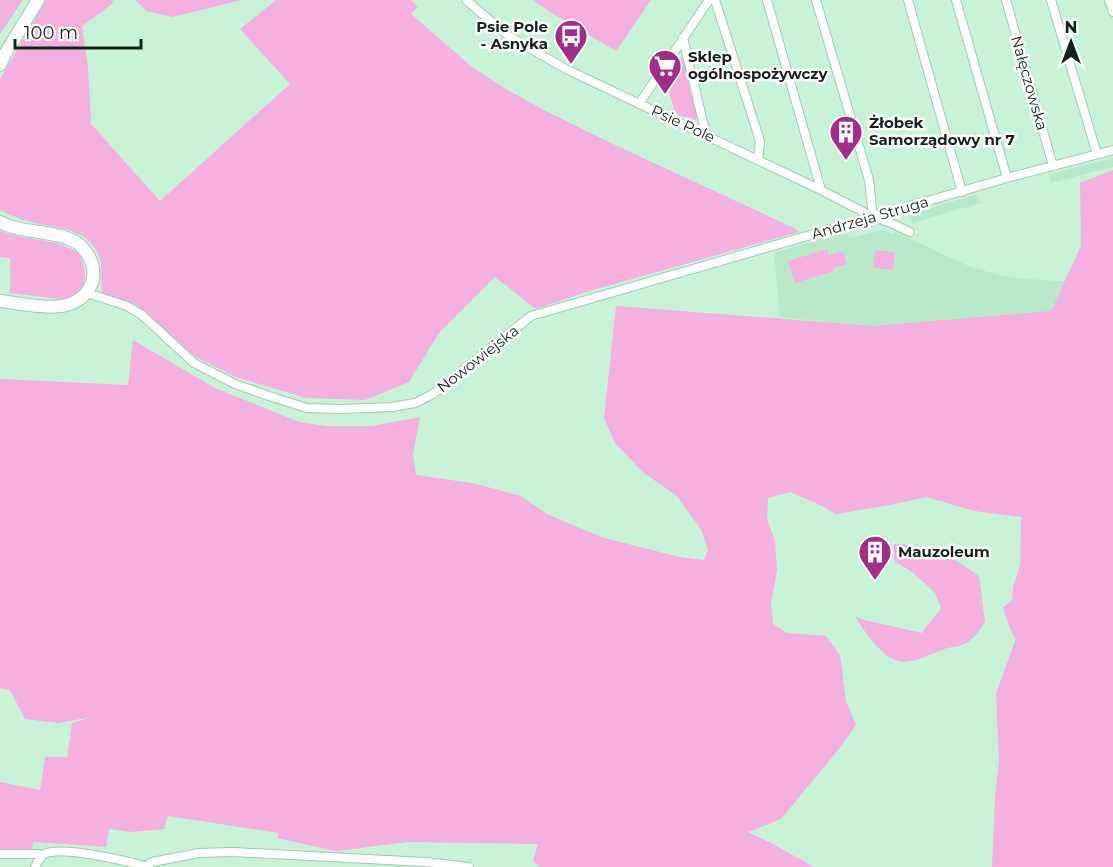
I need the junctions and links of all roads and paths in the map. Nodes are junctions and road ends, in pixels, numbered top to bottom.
1 (38, 0) edge
2 (466, 0) edge
3 (709, 0) edge
4 (715, 0) edge
5 (767, 0) edge
6 (816, 0) edge
7 (908, 0) edge
8 (956, 0) edge
9 (1006, 0) edge
10 (1051, 0) edge
11 (1109, 0) edge
12 (1113, 12) edge
13 (683, 38) junction
14 (2, 57) edge
15 (639, 104) junction
16 (706, 135) junction
17 (1113, 150) edge
18 (1097, 154) junction
19 (758, 160) junction
20 (1053, 166) junction
21 (1007, 178) junction
22 (821, 190) junction
23 (962, 192) junction
24 (873, 217) junction
25 (0, 222) edge
26 (910, 232) dead end
27 (644, 283) joint
28 (87, 293) junction
29 (0, 301) edge
30 (0, 854) edge
31 (42, 855) junction
32 (36, 867) edge
33 (148, 867) edge
34 (468, 867) edge

1 - 14 street
2 - 15 street, Psie Pole
3 - 13 street
4 - 19 street
5 - 22 street
6 - 24 street
7 - 23 street
8 - 21 street
9 - 20 street, Nałęczowska
10 - 18 street
11 - 12 street
13 - 15 street
13 - 16 street
15 - 16 street, Psie Pole
16 - 19 street, Psie Pole
17 - 18 street, Andrzeja Struga
18 - 20 street, Andrzeja Struga
19 - 22 street, Psie Pole
20 - 21 street, Andrzeja Struga
21 - 23 street, Andrzeja Struga
22 - 24 street, Psie Pole
23 - 24 street, Andrzeja Struga
24 - 26 street, Psie Pole
24 - 27 street, Andrzeja Struga
25 - 28 street
27 - 28 street, Nowowiejska
28 - 29 street
30 - 31 street
31 - 32 street
31 - 33 street
33 - 34 street

